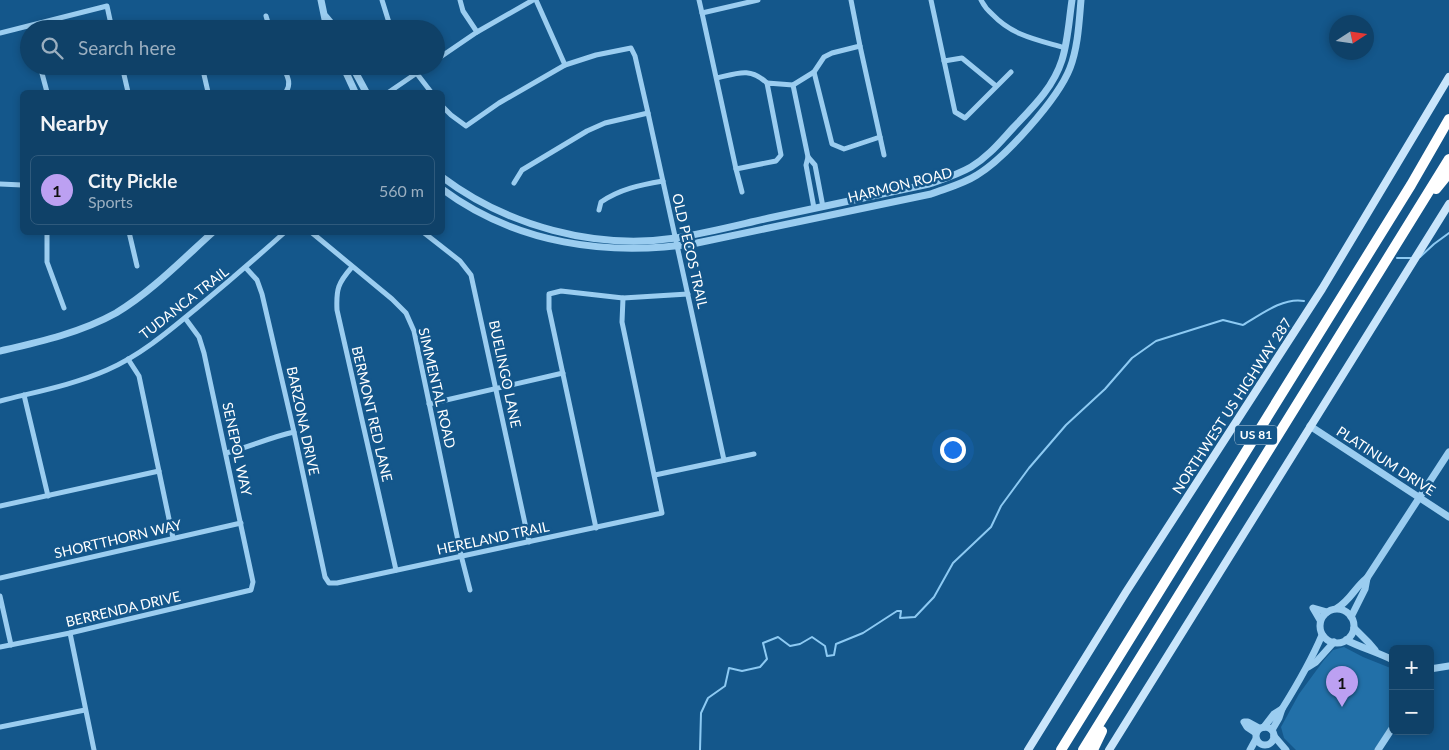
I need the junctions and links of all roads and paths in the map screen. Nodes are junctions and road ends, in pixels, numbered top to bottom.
1 (321, 0) edge
2 (382, 0) edge
3 (460, 0) edge
4 (534, 0) edge
5 (699, 0) edge
6 (758, 0) edge
7 (851, 0) edge
8 (931, 0) edge
9 (981, 0) edge
10 (1072, 0) edge
11 (1081, 0) edge
12 (702, 13) junction
13 (266, 16) dead end
14 (326, 16) junction
15 (56, 20) edge
16 (110, 20) edge
17 (267, 20) edge
18 (326, 20) edge
19 (329, 20) edge
20 (388, 20) edge
21 (20, 29) edge
22 (477, 32) junction
23 (0, 33) edge
24 (860, 46) junction
25 (1065, 48) junction
26 (445, 54) edge
27 (944, 61) junction
28 (565, 65) junction
29 (814, 72) junction
30 (1011, 72) dead end
31 (42, 75) edge
32 (124, 75) edge
33 (204, 75) edge
34 (287, 75) edge
35 (347, 75) edge
36 (357, 75) edge
37 (414, 75) edge
38 (417, 75) edge
39 (1449, 77) edge
40 (717, 78) junction
41 (767, 83) junction
42 (793, 85) junction
43 (996, 86) junction
44 (46, 90) edge
45 (128, 90) edge
46 (208, 90) edge
47 (288, 90) edge
48 (354, 90) edge
49 (365, 90) edge
50 (392, 90) edge
51 (429, 90) edge
52 (445, 109) edge
53 (648, 113) junction
54 (1448, 120) edge
55 (880, 137) junction
56 (884, 155) dead end
57 (808, 157) junction
58 (1449, 159) edge
59 (736, 169) junction
60 (1449, 173) edge
61 (445, 178) edge
62 (663, 181) junction
63 (514, 183) dead end
64 (0, 184) edge
65 (20, 185) edge
66 (445, 191) edge
67 (742, 192) dead end
68 (1449, 204) edge
69 (823, 206) junction
70 (814, 208) junction
71 (599, 210) dead end
72 (1408, 223) junction
73 (47, 235) edge
74 (130, 235) edge
75 (209, 235) edge
76 (282, 235) edge
77 (315, 235) edge
78 (427, 235) edge
79 (675, 238) junction
80 (677, 246) junction
81 (137, 266) dead end
82 (352, 266) junction
83 (246, 268) junction
84 (688, 294) junction
85 (623, 298) junction
86 (64, 308) dead end
87 (185, 318) junction
88 (0, 352) edge
89 (128, 359) junction
90 (563, 373) junction
91 (496, 389) junction
92 (24, 395) junction
93 (0, 401) edge
94 (430, 404) junction
95 (1310, 426) junction
96 (294, 432) junction
97 (1449, 452) edge
98 (226, 453) junction
99 (754, 454) dead end
100 (724, 460) junction
101 (159, 471) junction
102 (655, 475) junction
103 (48, 496) junction
104 (1419, 497) junction
105 (0, 506) edge
106 (1449, 517) edge
107 (241, 523) junction
108 (596, 528) junction
109 (173, 538) junction
110 (529, 542) junction
111 (461, 555) junction
112 (396, 570) junction
113 (0, 578) edge
114 (1367, 578) junction
115 (328, 583) joint
116 (251, 590) joint
117 (470, 590) dead end
118 (0, 596) edge
119 (1337, 608) junction
120 (1327, 612) junction
121 (1351, 617) junction
122 (1320, 620) junction
123 (1354, 628) junction
124 (70, 633) junction
125 (1322, 635) junction
126 (1346, 640) junction
127 (1334, 642) junction
128 (11, 644) junction
129 (0, 647) edge
130 (1375, 650) junction
131 (1389, 658) edge
132 (1449, 666) edge
133 (1308, 667) junction
134 (1434, 668) edge
135 (1122, 689) junction
136 (1282, 709) junction
137 (86, 710) junction
138 (0, 727) edge
139 (1259, 732) junction
140 (1273, 733) junction
141 (1389, 733) edge
142 (1264, 746) edge
143 (1030, 748) edge
144 (94, 750) edge
145 (1061, 750) edge
146 (1083, 750) edge
147 (1093, 750) edge
148 (1109, 750) edge
149 (1250, 750) edge
150 (1285, 750) edge
151 (1378, 750) edge

1 - 14 street
2 - 20 street
3 - 22 street
4 - 22 street
4 - 28 street
5 - 12 street
6 - 12 street
7 - 24 street
8 - 27 street
9 - 25 street
10 - 25 street, HARMON ROAD
11 - 80 street, HARMON ROAD
12 - 40 street
13 - 17 street
14 - 18 street
14 - 19 street
15 - 16 street
21 - 23 street
22 - 26 street
24 - 29 street
24 - 55 street
25 - 69 street, HARMON ROAD
27 - 43 street
27 - 43 street
28 - 52 street
28 - 53 street, OLD PECOS TRAIL
29 - 42 street
29 - 55 street
30 - 43 street
31 - 44 street
32 - 45 street
33 - 46 street
34 - 47 street
35 - 48 street
36 - 49 street
37 - 50 street
38 - 51 street
39 - 143 main road, NORTHWEST US HIGHWAY 287
40 - 41 street
40 - 59 street
41 - 42 street
41 - 59 street
42 - 57 street
53 - 62 street, OLD PECOS TRAIL
53 - 63 street
54 - 145 highway, US 81
55 - 56 street
57 - 69 street
57 - 70 street
58 - 72 highway, US 81
59 - 67 street
60 - 72 highway
61 - 79 street, HARMON ROAD
62 - 71 street
62 - 79 street, OLD PECOS TRAIL
64 - 65 street
66 - 80 street, HARMON ROAD
68 - 95 main road
69 - 70 street, HARMON ROAD
70 - 79 street, HARMON ROAD
72 - 135 highway, US 81
73 - 86 street
74 - 81 street
75 - 88 street
76 - 83 street, TUDANCA TRAIL
77 - 82 street, SIMMENTAL ROAD
78 - 91 street, BUELINGO LANE
79 - 80 street, OLD PECOS TRAIL
80 - 84 street, OLD PECOS TRAIL
82 - 94 street, SIMMENTAL ROAD
82 - 112 street, BERMONT RED LANE
83 - 87 street, TUDANCA TRAIL
83 - 96 street, BARZONA DRIVE
84 - 85 street
84 - 100 street, OLD PECOS TRAIL
85 - 90 street
85 - 102 street
87 - 89 street, TUDANCA TRAIL
87 - 98 street, SENEPOL WAY
89 - 92 street, TUDANCA TRAIL
89 - 101 street
90 - 91 street
90 - 108 street
91 - 94 street
91 - 110 street, BUELINGO LANE
92 - 93 street, TUDANCA TRAIL
92 - 103 street
94 - 111 street, SIMMENTAL ROAD
95 - 104 street, PLATINUM DRIVE
95 - 148 main road
96 - 98 street
96 - 115 street, BARZONA DRIVE
97 - 104 street
98 - 107 street, SENEPOL WAY
99 - 100 street
100 - 102 street
101 - 103 street
101 - 109 street
102 - 108 street, HERELAND TRAIL
103 - 105 street
104 - 106 street, PLATINUM DRIVE
104 - 114 street
107 - 109 street, SHORTTHORN WAY
107 - 116 street, SENEPOL WAY
108 - 110 street, HERELAND TRAIL
109 - 113 street, SHORTTHORN WAY
110 - 111 street, HERELAND TRAIL
111 - 112 street, HERELAND TRAIL
111 - 117 street, SIMMENTAL ROAD
112 - 115 street, HERELAND TRAIL
114 - 119 street
114 - 121 street
116 - 124 street, BERRENDA DRIVE
118 - 128 street
119 - 120 street
119 - 121 street
120 - 122 street
120 - 122 street
121 - 123 street
122 - 125 street
123 - 126 street
123 - 130 street
124 - 128 street, BERRENDA DRIVE
124 - 137 street
125 - 127 street
125 - 133 street
126 - 127 street
126 - 130 street
127 - 133 street
128 - 129 street, BERRENDA DRIVE
130 - 131 street
132 - 134 street
133 - 136 street
135 - 146 highway, US 81
135 - 147 highway
136 - 139 street
136 - 140 street
137 - 138 street
137 - 144 street
139 - 140 street
139 - 142 street
139 - 149 street
140 - 142 street
140 - 150 street
141 - 151 street
142 - 150 street

